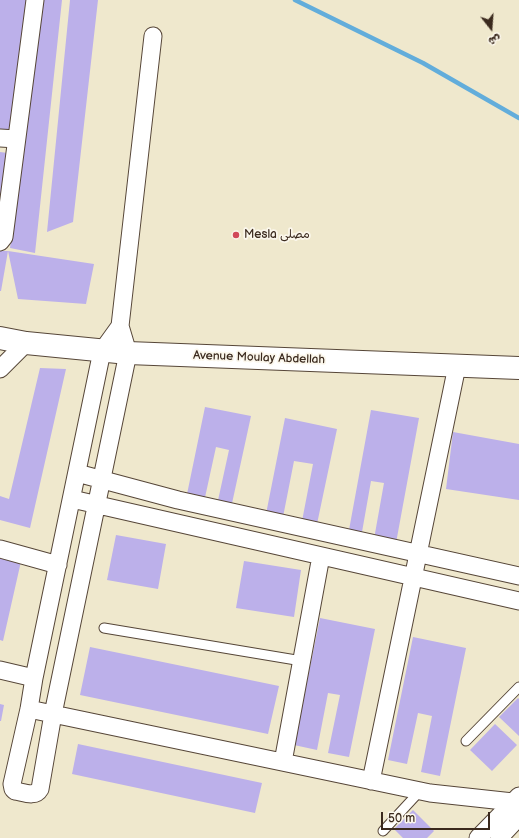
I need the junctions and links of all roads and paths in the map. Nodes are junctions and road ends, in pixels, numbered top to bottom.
1 (35, 0) edge
2 (153, 36) dead end
3 (8, 138) edge
4 (0, 242) edge
5 (120, 326) junction
6 (0, 338) edge
7 (26, 343) junction
8 (102, 351) junction
9 (128, 353) junction
10 (457, 366) junction
11 (519, 368) edge
12 (0, 369) edge
13 (77, 474) junction
14 (102, 479) junction
15 (72, 499) junction
16 (97, 504) junction
17 (0, 549) edge
18 (418, 554) junction
19 (321, 556) junction
20 (58, 565) junction
21 (519, 576) edge
22 (413, 577) junction
23 (519, 601) edge
24 (104, 628) dead end
25 (302, 661) junction
26 (0, 670) edge
27 (34, 678) junction
28 (519, 687) edge
29 (29, 710) junction
30 (53, 714) junction
31 (466, 741) dead end
32 (284, 762) junction
33 (371, 781) junction
34 (420, 791) junction
35 (518, 805) edge
36 (383, 831) dead end
37 (478, 838) edge
38 (499, 838) edge

1 - 3 street
2 - 5 street
3 - 4 street
5 - 8 street
5 - 9 street
6 - 7 main road, Avenue Moulay Abdellah
7 - 8 main road, Avenue Moulay Abdellah
7 - 12 street
8 - 9 main road, Avenue Moulay Abdellah
8 - 13 street
9 - 10 main road, Avenue Moulay Abdellah
9 - 14 street
10 - 11 main road, Avenue Moulay Abdellah
10 - 18 street
13 - 14 street
13 - 15 street
14 - 16 street
14 - 18 street
15 - 16 street
15 - 20 street
16 - 19 street
16 - 30 street
17 - 20 street
18 - 21 street
18 - 22 street
19 - 22 street
19 - 25 street
20 - 27 street
22 - 23 street
22 - 33 street
24 - 25 lane
25 - 32 street
26 - 27 street
27 - 29 street
28 - 31 lane
29 - 30 street
29 - 30 street
30 - 32 street
32 - 33 street
33 - 34 street
34 - 35 street
34 - 36 lane
35 - 37 street
35 - 38 street

